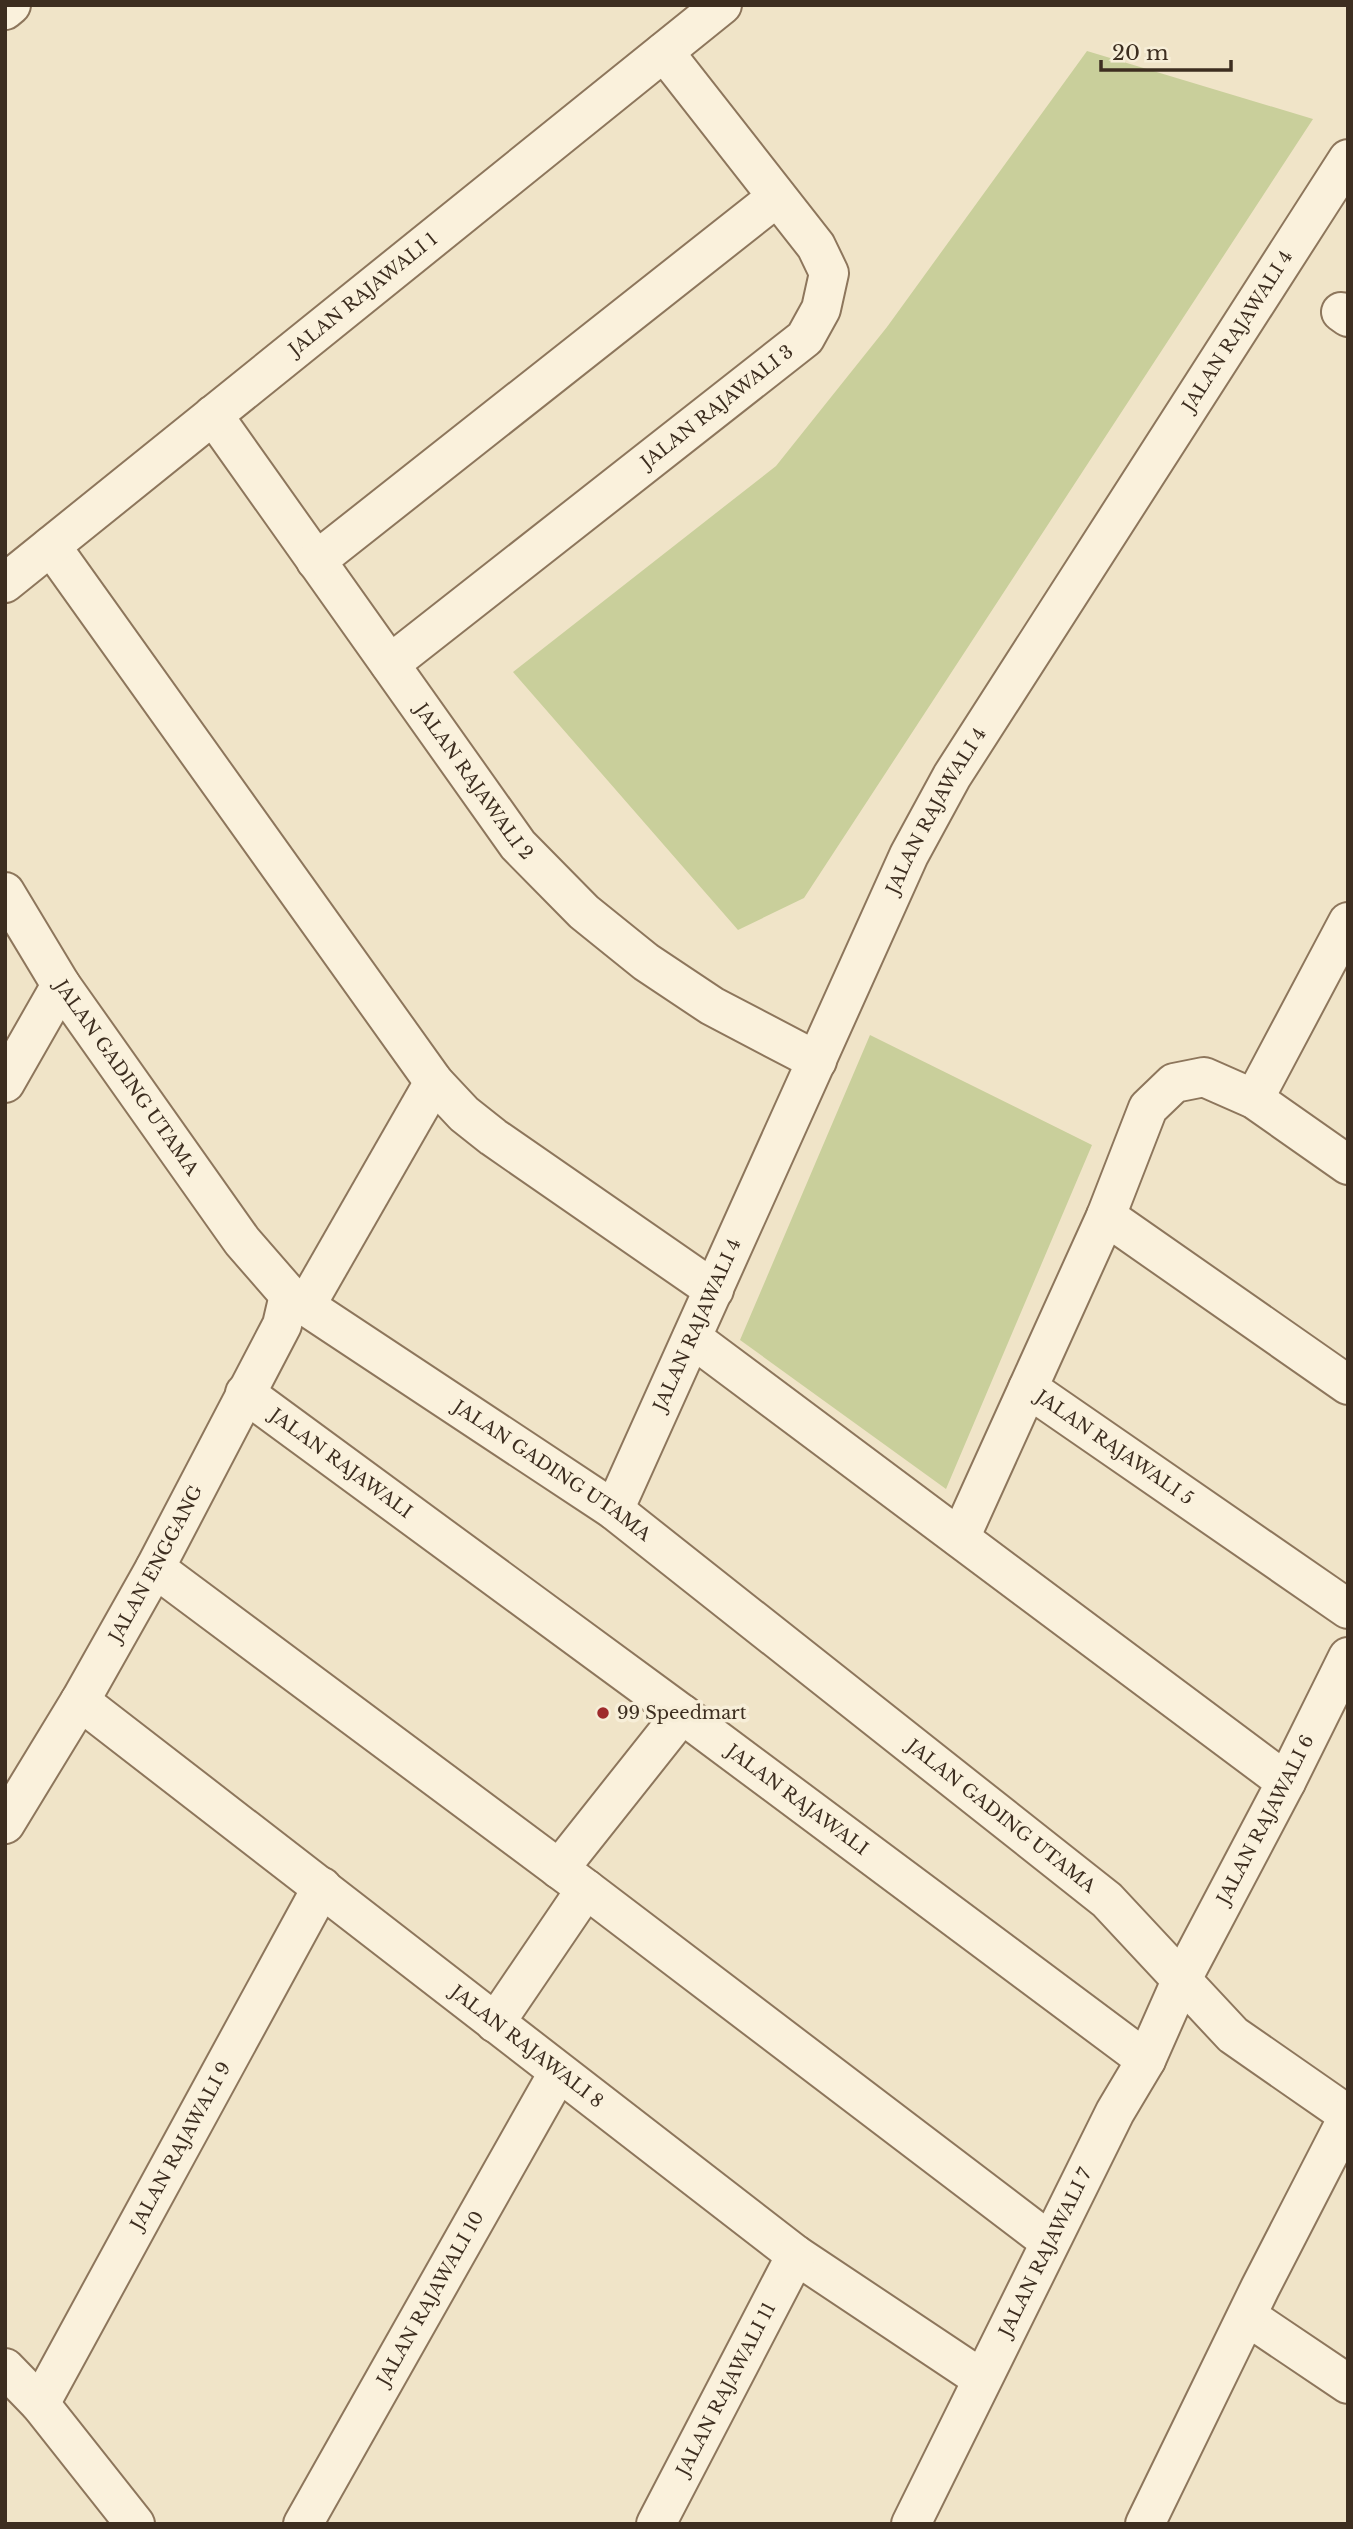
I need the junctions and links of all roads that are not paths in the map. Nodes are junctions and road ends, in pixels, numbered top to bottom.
1 (11, 5) edge
2 (722, 5) edge
3 (5, 10) edge
4 (664, 52) junction
5 (1348, 159) edge
6 (777, 197) junction
7 (213, 415) junction
8 (51, 546) junction
9 (316, 561) junction
10 (5, 583) edge
11 (390, 664) junction
12 (5, 892) edge
13 (1348, 922) edge
14 (1336, 971) edge
15 (61, 985) junction
16 (817, 1061) junction
17 (434, 1082) junction
18 (5, 1083) edge
19 (1254, 1099) junction
20 (1348, 1166) edge
21 (1106, 1216) junction
22 (713, 1290) junction
23 (297, 1301) junction
24 (692, 1338) junction
25 (1348, 1385) edge
26 (1028, 1388) junction
27 (245, 1393) junction
28 (614, 1510) junction
29 (960, 1538) junction
30 (155, 1568) junction
31 (1348, 1609) edge
32 (1348, 1657) edge
33 (80, 1701) junction
34 (682, 1714) junction
35 (1286, 1782) junction
36 (5, 1824) edge
37 (572, 1879) junction
38 (322, 1887) junction
39 (1181, 1981) junction
40 (495, 2023) junction
41 (1146, 2060) junction
42 (558, 2073) junction
43 (1348, 2116) edge
44 (1050, 2242) junction
45 (796, 2255) junction
46 (1247, 2316) junction
47 (5, 2368) edge
48 (982, 2379) junction
49 (1348, 2384) edge
50 (40, 2404) junction
51 (135, 2524) edge
52 (303, 2524) edge
53 (656, 2524) edge
54 (911, 2524) edge
55 (1145, 2524) edge

1 - 3 street
2 - 4 street, JALAN RAJAWALI 1
4 - 6 street, JALAN RAJAWALI 3
4 - 7 street, JALAN RAJAWALI 1
5 - 16 street, JALAN RAJAWALI 4
6 - 9 street
6 - 11 street, JALAN RAJAWALI 3
7 - 8 street, JALAN RAJAWALI 1
7 - 9 street, JALAN RAJAWALI 2
8 - 10 street, JALAN RAJAWALI 1
8 - 17 street
9 - 11 street, JALAN RAJAWALI 2
11 - 16 street, JALAN RAJAWALI 2
12 - 15 street, JALAN GADING UTAMA
13 - 14 street
14 - 19 street
15 - 18 street
15 - 23 street, JALAN GADING UTAMA
16 - 22 street, JALAN RAJAWALI 4
17 - 22 street
17 - 23 street, JALAN ENGGANG
19 - 20 street
19 - 21 street, JALAN RAJAWALI 5
21 - 25 street
21 - 26 street, JALAN RAJAWALI 5
22 - 24 street, JALAN RAJAWALI 4
23 - 27 street, JALAN ENGGANG
23 - 28 street, JALAN GADING UTAMA
24 - 28 street, JALAN RAJAWALI 4
24 - 29 street
26 - 29 street
26 - 31 street, JALAN RAJAWALI 5
27 - 30 street, JALAN ENGGANG
27 - 34 street, JALAN RAJAWALI
28 - 39 street, JALAN GADING UTAMA
29 - 35 street
30 - 33 street, JALAN ENGGANG
30 - 37 street
32 - 35 street, JALAN RAJAWALI 6
33 - 36 street, JALAN ENGGANG
33 - 38 street, JALAN RAJAWALI 8
34 - 37 street
34 - 41 street, JALAN RAJAWALI
35 - 39 street, JALAN RAJAWALI 6
37 - 40 street
37 - 44 street
38 - 40 street, JALAN RAJAWALI 8
38 - 50 street, JALAN RAJAWALI 9
39 - 41 street, JALAN RAJAWALI 7
39 - 43 street, JALAN GADING UTAMA
40 - 42 street, JALAN RAJAWALI 8
41 - 44 street, JALAN RAJAWALI 7
42 - 45 street, JALAN RAJAWALI 8
42 - 52 street, JALAN RAJAWALI 10
43 - 46 street
44 - 48 street, JALAN RAJAWALI 7
45 - 48 street, JALAN RAJAWALI 8
45 - 53 street, JALAN RAJAWALI 11
46 - 49 street
46 - 55 street
47 - 50 street
48 - 54 street, JALAN RAJAWALI 7
50 - 51 street

